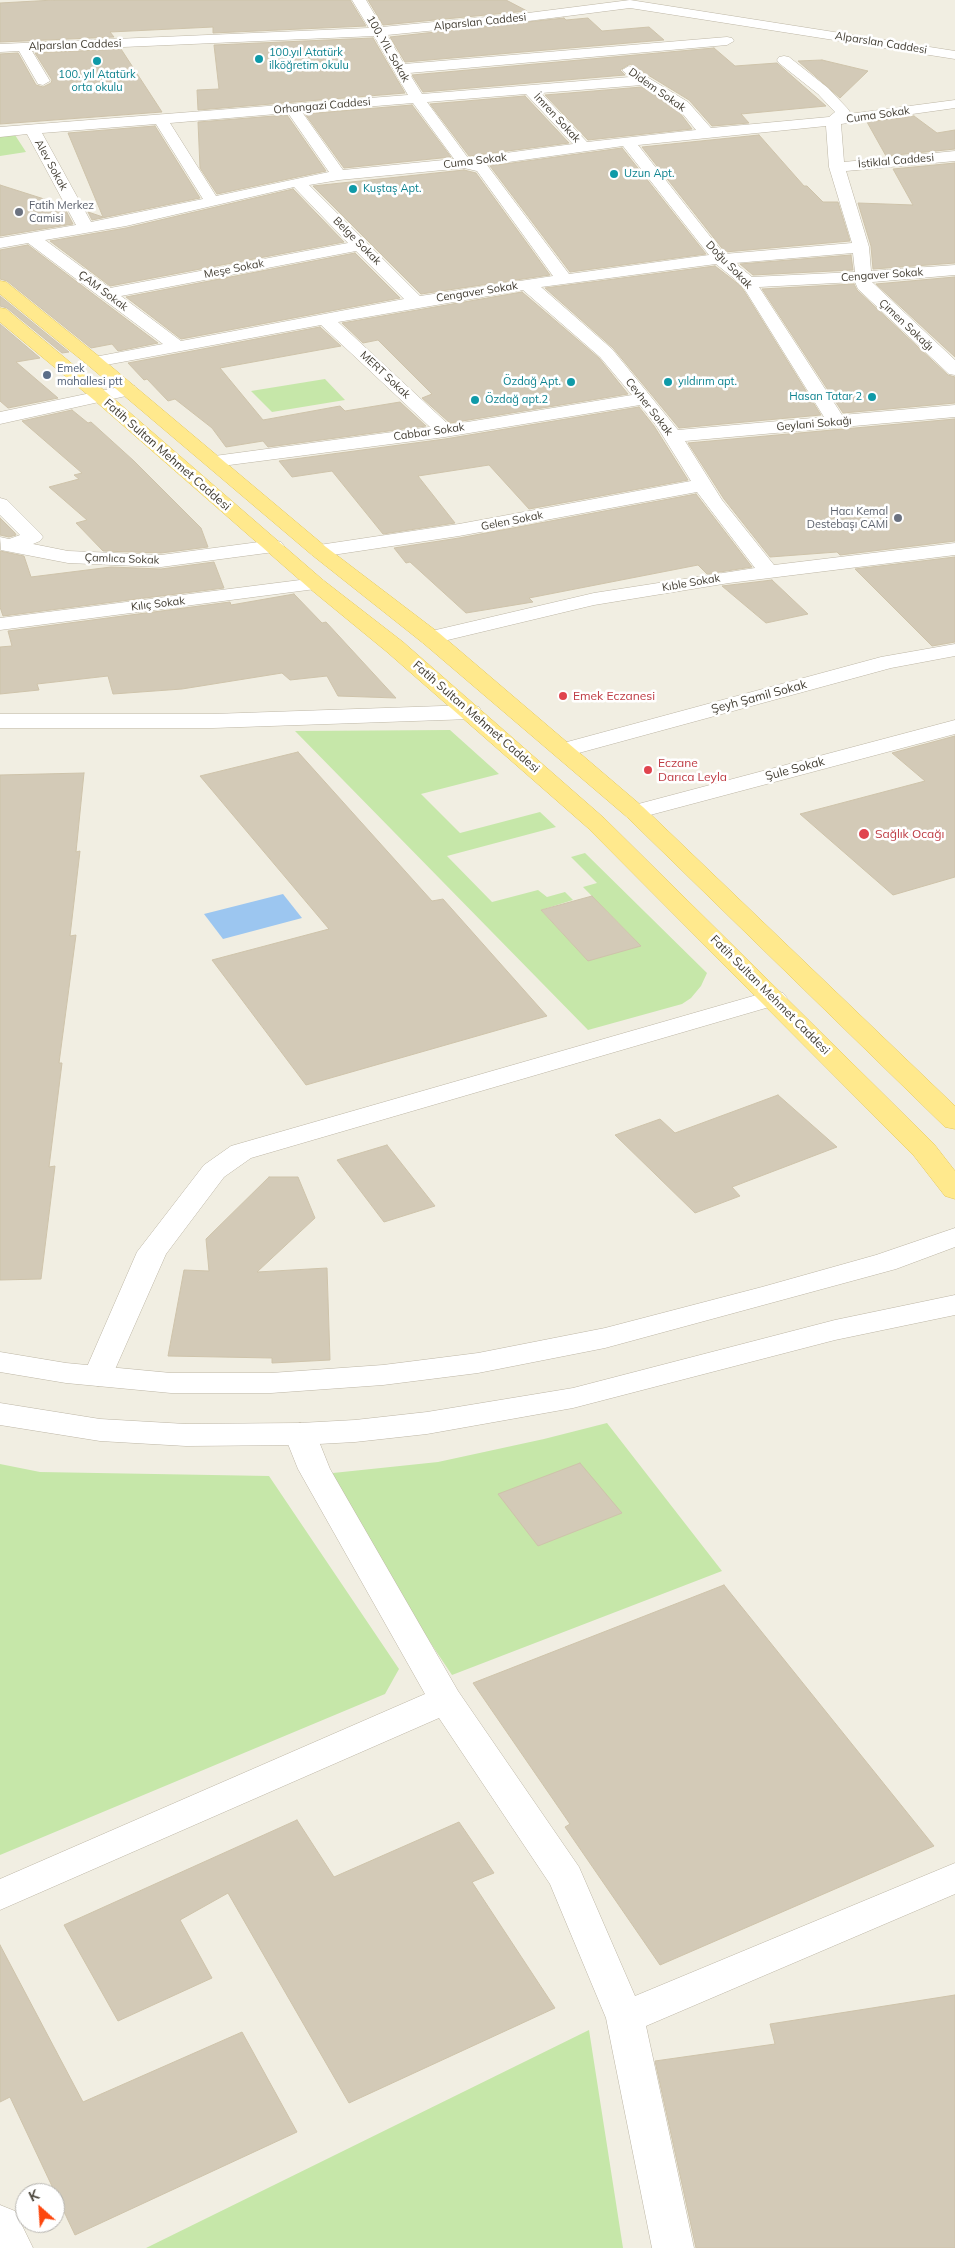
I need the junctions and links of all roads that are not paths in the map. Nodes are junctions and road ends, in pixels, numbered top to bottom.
1 (359, 0) edge
2 (377, 32) junction
3 (726, 41) dead end
4 (24, 47) junction
5 (0, 48) edge
6 (602, 52) junction
7 (955, 55) edge
8 (784, 60) dead end
9 (400, 69) junction
10 (645, 80) junction
11 (43, 81) dead end
12 (529, 89) junction
13 (417, 98) junction
14 (955, 104) edge
15 (292, 108) junction
16 (160, 119) junction
17 (834, 121) junction
18 (32, 130) junction
19 (0, 132) edge
20 (707, 133) junction
21 (627, 141) junction
22 (584, 147) junction
23 (955, 156) edge
24 (464, 163) junction
25 (837, 167) junction
26 (338, 175) junction
27 (297, 182) junction
28 (212, 201) junction
29 (84, 226) junction
30 (30, 237) junction
31 (0, 243) edge
32 (361, 245) junction
33 (861, 247) junction
34 (720, 258) junction
35 (955, 270) edge
36 (865, 277) junction
37 (564, 279) junction
38 (748, 282) junction
39 (527, 284) junction
40 (0, 286) edge
41 (106, 294) junction
42 (416, 302) junction
43 (0, 314) edge
44 (325, 319) junction
45 (176, 345) junction
46 (95, 362) junction
47 (955, 370) edge
48 (130, 390) junction
49 (100, 396) junction
50 (644, 398) junction
51 (955, 411) edge
52 (0, 418) edge
53 (836, 422) junction
54 (445, 431) junction
55 (672, 436) junction
56 (214, 461) junction
57 (703, 485) junction
58 (0, 504) edge
59 (4, 545) edge
60 (274, 546) junction
61 (955, 549) edge
62 (319, 550) junction
63 (769, 572) junction
64 (316, 584) junction
65 (0, 624) edge
66 (431, 638) junction
67 (955, 650) edge
68 (471, 712) junction
69 (0, 722) edge
70 (955, 727) edge
71 (564, 750) junction
72 (634, 812) junction
73 (774, 998) junction
74 (955, 1121) edge
75 (955, 1190) edge
76 (955, 1222) edge
77 (955, 1238) edge
78 (922, 1248) junction
79 (955, 1306) edge
80 (0, 1362) edge
81 (98, 1376) junction
82 (0, 1414) edge
83 (300, 1434) junction
84 (446, 1700) junction
85 (955, 1878) edge
86 (0, 1895) edge
87 (625, 2018) junction
88 (0, 2224) edge
89 (12, 2248) edge
90 (673, 2248) edge

1 - 2 street, 100. YIL Sokak
2 - 4 street, Alparslan Caddesi
2 - 7 street, Alparslan Caddesi
2 - 9 street, 100. YIL Sokak
3 - 6 street
4 - 5 street, Alparslan Caddesi
4 - 11 street
6 - 9 street
6 - 10 street, Didem Sokak
8 - 17 street
9 - 13 street, 100. YIL Sokak
10 - 12 street, Orhangazi Caddesi
10 - 20 street, Didem Sokak
12 - 13 street, Orhangazi Caddesi
12 - 22 street, İmren Sokak
13 - 15 street, Orhangazi Caddesi
13 - 24 street, 100. YIL Sokak
14 - 17 street, Cuma Sokak
15 - 16 street, Orhangazi Caddesi
15 - 26 street
16 - 18 street, Orhangazi Caddesi
16 - 28 street
17 - 20 street, Cuma Sokak
17 - 25 street
18 - 19 street, Orhangazi Caddesi
18 - 29 street, Alev Sokak
20 - 21 street, Cuma Sokak
21 - 22 street, Cuma Sokak
21 - 34 street, Doğu Sokak
22 - 24 street, Cuma Sokak
23 - 25 street, İstiklal Caddesi
24 - 26 street, Cuma Sokak
24 - 37 street
25 - 33 street
26 - 27 street, Cuma Sokak
27 - 28 street, Cuma Sokak
27 - 32 street, Belge Sokak
28 - 29 street, Cuma Sokak
29 - 30 street, Cuma Sokak
30 - 31 street, Cuma Sokak
30 - 41 street, ÇAM Sokak
32 - 41 street, Meşe Sokak
32 - 42 street, Belge Sokak
33 - 34 street, Cengaver Sokak
33 - 36 street
34 - 37 street, Cengaver Sokak
34 - 38 street, Doğu Sokak
35 - 36 street, Cengaver Sokak
36 - 38 street, Cengaver Sokak
36 - 47 street, Çimen Sokağı
37 - 39 street, Cengaver Sokak
38 - 53 street, Doğu Sokak
39 - 42 street, Cengaver Sokak
39 - 50 street, Cevher Sokak
40 - 46 main road, Fatih Sultan Mehmet Caddesi
41 - 45 street, ÇAM Sokak
42 - 44 street, Cengaver Sokak
43 - 49 main road, Fatih Sultan Mehmet Caddesi
44 - 45 street, Cengaver Sokak
44 - 54 street, MERT Sokak
45 - 46 street, Cengaver Sokak
46 - 48 main road, Fatih Sultan Mehmet Caddesi
48 - 49 street
48 - 56 main road, Fatih Sultan Mehmet Caddesi
49 - 52 street
49 - 60 main road, Fatih Sultan Mehmet Caddesi
50 - 54 street, Cabbar Sokak
50 - 55 street, Cevher Sokak
51 - 53 street, Geylani Sokağı
53 - 55 street, Geylani Sokağı
54 - 56 street, Cabbar Sokak
55 - 57 street, Cevher Sokak
56 - 62 main road, Fatih Sultan Mehmet Caddesi
57 - 62 street, Gelen Sokak
57 - 63 street, Cevher Sokak
58 - 59 street
59 - 60 street, Çamlıca Sokak
60 - 64 main road, Fatih Sultan Mehmet Caddesi
61 - 63 street, Kıble Sokak
62 - 66 main road, Fatih Sultan Mehmet Caddesi
63 - 66 street, Kıble Sokak
64 - 65 street, Kılıç Sokak
64 - 68 main road, Fatih Sultan Mehmet Caddesi
66 - 71 main road, Fatih Sultan Mehmet Caddesi
67 - 71 street, Şeyh Şamil Sokak
68 - 69 street
68 - 73 main road, Fatih Sultan Mehmet Caddesi
70 - 72 street, Şule Sokak
71 - 72 main road, Fatih Sultan Mehmet Caddesi
72 - 74 main road
73 - 75 main road, Fatih Sultan Mehmet Caddesi
73 - 81 street
76 - 78 street
77 - 78 street
78 - 81 street
79 - 83 street
80 - 81 street
82 - 83 street
83 - 84 street
84 - 86 street
84 - 87 street
85 - 87 street
87 - 90 street
88 - 89 street

